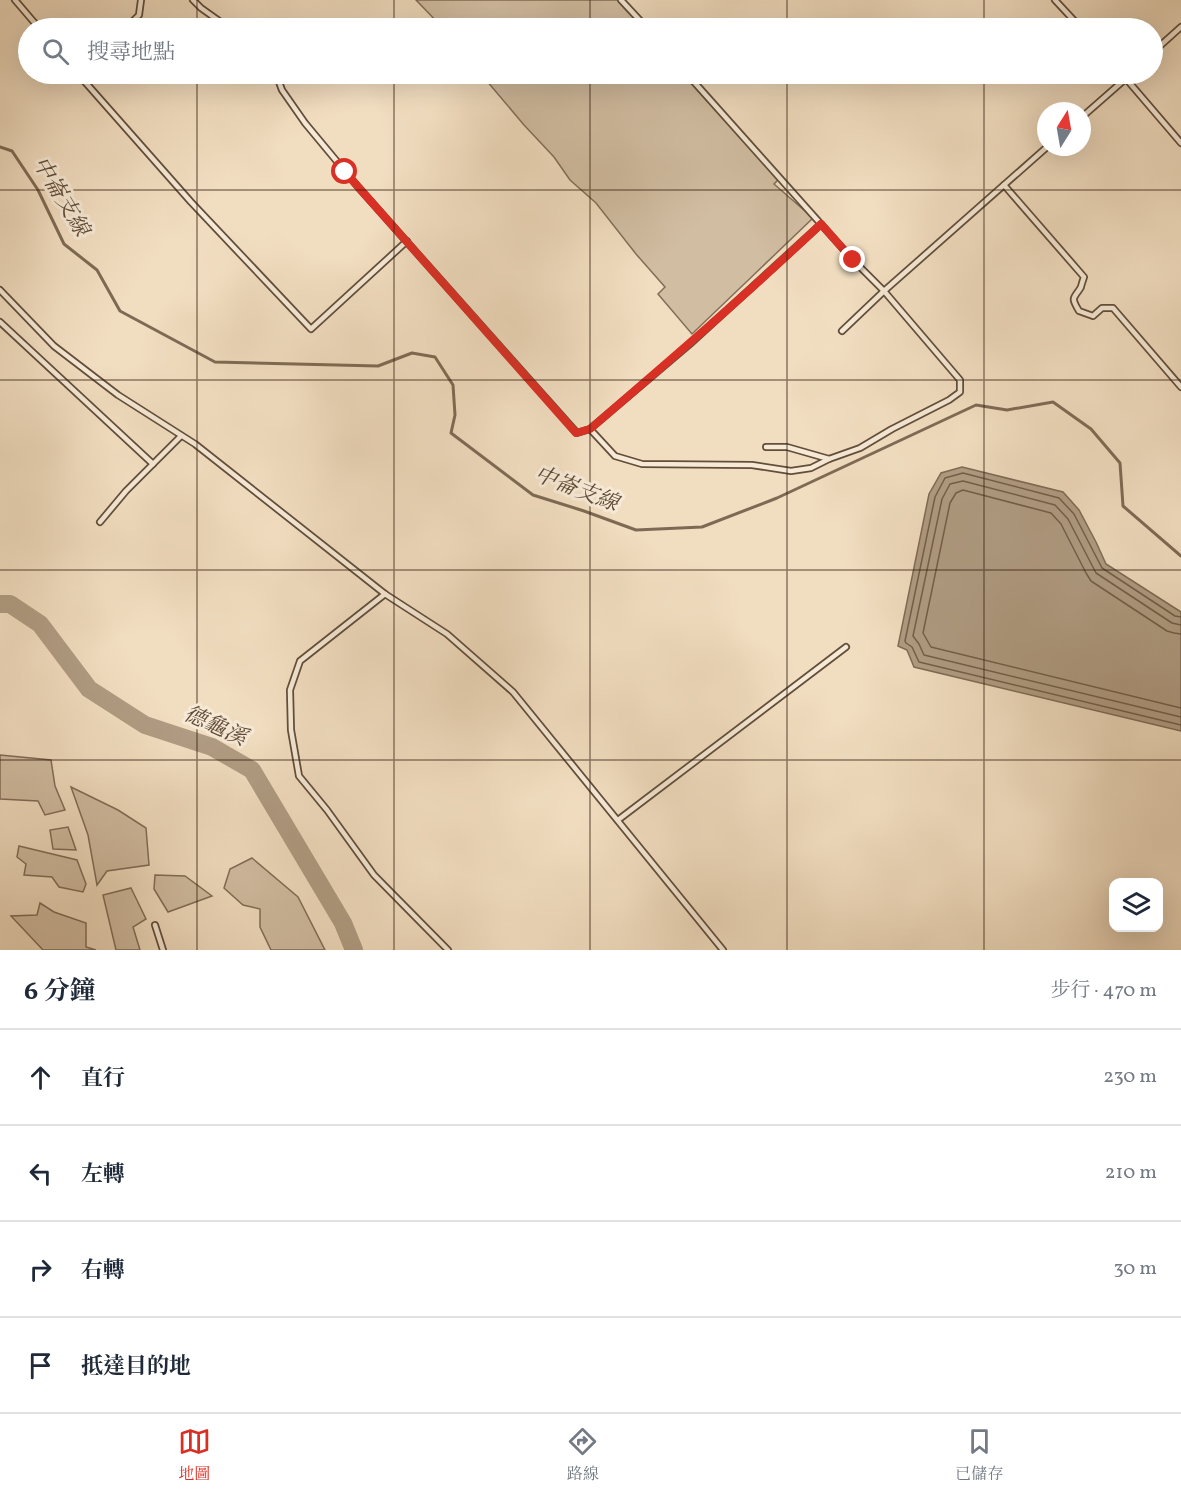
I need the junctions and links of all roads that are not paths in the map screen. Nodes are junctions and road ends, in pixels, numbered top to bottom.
1 (15, 0) edge
2 (141, 0) edge
3 (193, 0) edge
4 (621, 0) edge
5 (1055, 0) edge
6 (30, 18) edge
7 (136, 18) edge
8 (215, 18) edge
9 (637, 18) edge
10 (1072, 18) edge
11 (1181, 27) edge
12 (1163, 44) edge
13 (88, 84) edge
14 (280, 84) edge
15 (696, 84) edge
16 (1119, 84) edge
17 (1131, 84) edge
18 (1091, 109) edge
19 (1181, 143) edge
20 (1037, 156) edge
21 (1004, 185) junction
22 (821, 224) junction
23 (407, 241) junction
24 (0, 290) edge
25 (884, 291) junction
26 (0, 322) edge
27 (842, 331) dead end
28 (1181, 387) edge
29 (590, 429) junction
30 (181, 436) junction
31 (766, 447) dead end
32 (829, 459) junction
33 (153, 464) junction
34 (100, 522) dead end
35 (384, 594) junction
36 (846, 647) dead end
37 (618, 820) junction
38 (155, 925) dead end
39 (163, 950) edge
40 (448, 950) edge
41 (723, 950) edge

1 - 6 lane
2 - 7 lane
3 - 8 lane
4 - 9 lane
5 - 10 lane
11 - 12 lane
13 - 23 lane
14 - 23 lane
15 - 22 lane
16 - 18 lane
17 - 19 lane
20 - 21 lane
21 - 25 lane
21 - 28 lane
22 - 25 lane
22 - 29 lane
23 - 29 lane
24 - 30 lane
25 - 27 lane
25 - 32 lane
26 - 33 lane
29 - 32 lane
30 - 33 lane
30 - 35 lane
31 - 32 lane
33 - 34 lane
35 - 37 lane
35 - 40 lane
36 - 37 lane
37 - 41 lane
38 - 39 lane

